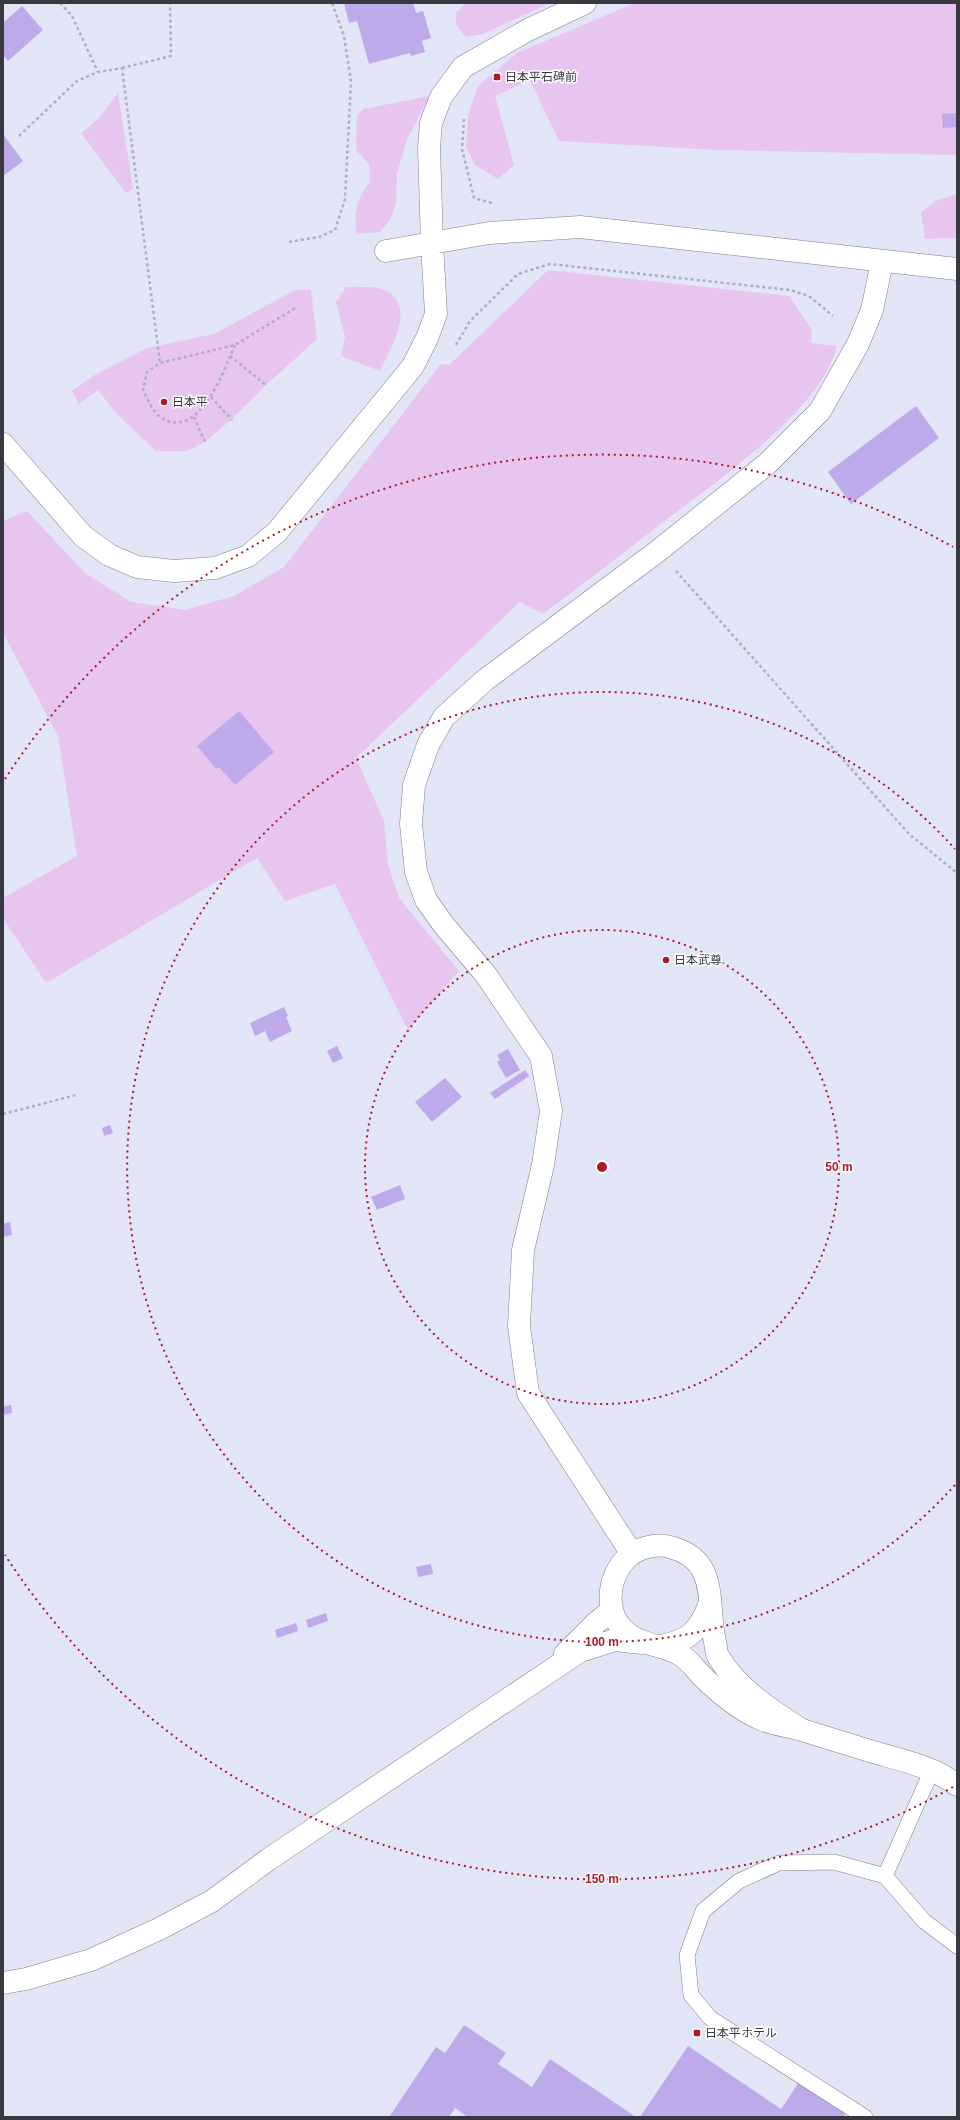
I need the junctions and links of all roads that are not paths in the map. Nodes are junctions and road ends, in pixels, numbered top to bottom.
1 (586, 3) edge
2 (432, 243) junction
3 (386, 252) dead end
4 (882, 262) junction
5 (957, 269) edge
6 (3, 444) edge
7 (632, 1554) junction
8 (709, 1605) junction
9 (612, 1610) junction
10 (652, 1645) junction
11 (546, 1673) junction
12 (802, 1730) junction
13 (932, 1770) junction
14 (957, 1785) edge
15 (885, 1876) junction
16 (957, 1946) edge
17 (3, 1983) edge
18 (865, 2117) edge

1 - 2 street
2 - 3 street
2 - 4 street
2 - 6 street
4 - 5 street
4 - 7 street
7 - 8 street
7 - 9 street
8 - 10 street
8 - 12 street
9 - 10 street
9 - 11 street
10 - 11 street
10 - 12 street
11 - 17 street
12 - 13 street
13 - 14 street
13 - 15 lane
15 - 16 lane
15 - 18 lane

